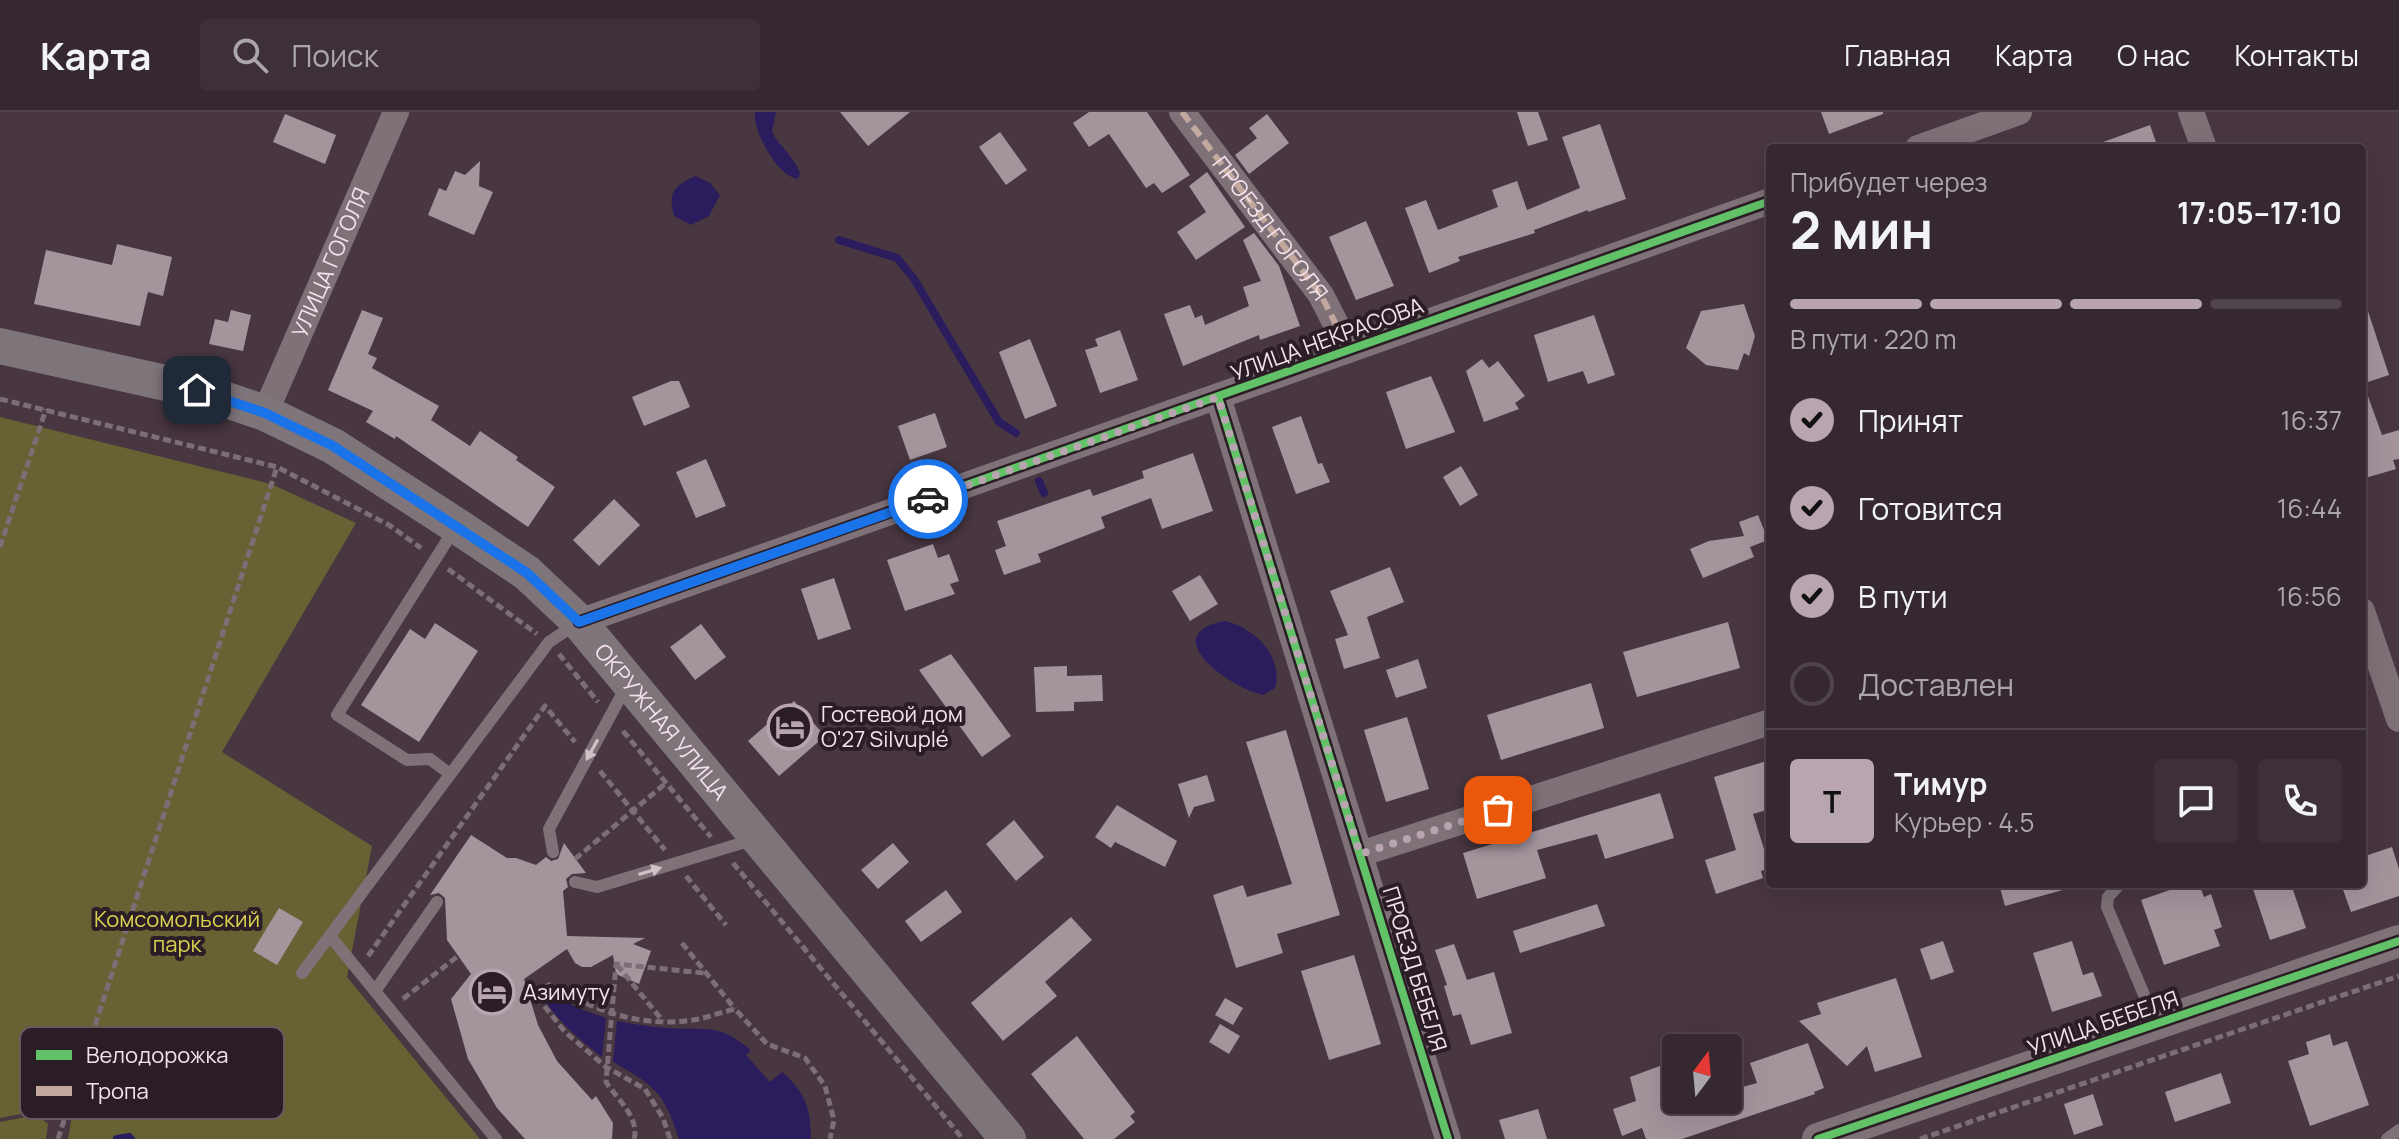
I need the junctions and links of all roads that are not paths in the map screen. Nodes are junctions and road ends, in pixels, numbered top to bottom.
1 (396, 112) edge
2 (1182, 112) edge
3 (2019, 112) edge
4 (2191, 112) edge
5 (1929, 144) edge
6 (2203, 144) edge
7 (1766, 202) edge
8 (0, 346) edge
9 (1349, 350) junction
10 (1218, 397) junction
11 (265, 413) junction
12 (457, 526) junction
13 (579, 622) junction
14 (2366, 623) edge
15 (629, 682) junction
16 (2399, 719) edge
17 (1766, 723) edge
18 (450, 774) junction
19 (759, 839) junction
20 (553, 852) dead end
21 (1360, 854) junction
22 (575, 882) dead end
23 (2116, 888) edge
24 (437, 902) dead end
25 (330, 936) junction
26 (2399, 941) edge
27 (302, 973) dead end
28 (375, 991) junction
29 (2156, 1024) junction
30 (2399, 1130) edge
31 (496, 1139) edge
32 (1008, 1139) edge
33 (1448, 1139) edge
34 (1818, 1139) edge
35 (2387, 1139) edge

1 - 11 street, УЛИЦА ГОГОЛЯ
2 - 9 street, ПРОЕЗД ГОГОЛЯ
3 - 5 street
4 - 6 street
7 - 9 street, УЛИЦА НЕКРАСОВА
8 - 11 main road, ОКРУЖНАЯ УЛИЦА
9 - 10 street, УЛИЦА НЕКРАСОВА
10 - 13 street, УЛИЦА НЕКРАСОВА
10 - 21 street, ПРОЕЗД БЕБЕЛЯ
11 - 12 main road, ОКРУЖНАЯ УЛИЦА
12 - 13 main road, ОКРУЖНАЯ УЛИЦА
12 - 18 lane
13 - 15 main road, ОКРУЖНАЯ УЛИЦА
13 - 18 lane
14 - 16 street
15 - 19 main road, ОКРУЖНАЯ УЛИЦА
15 -> 20 lane
17 - 21 street
18 - 25 lane
22 -> 19 lane
19 - 32 main road, ОКРУЖНАЯ УЛИЦА
21 - 33 street, ПРОЕЗД БЕБЕЛЯ
23 - 29 lane
24 - 28 lane
25 - 27 lane
25 - 28 lane
26 - 29 street, УЛИЦА БЕБЕЛЯ
28 - 31 lane
29 - 34 street, УЛИЦА БЕБЕЛЯ
30 - 35 lane

